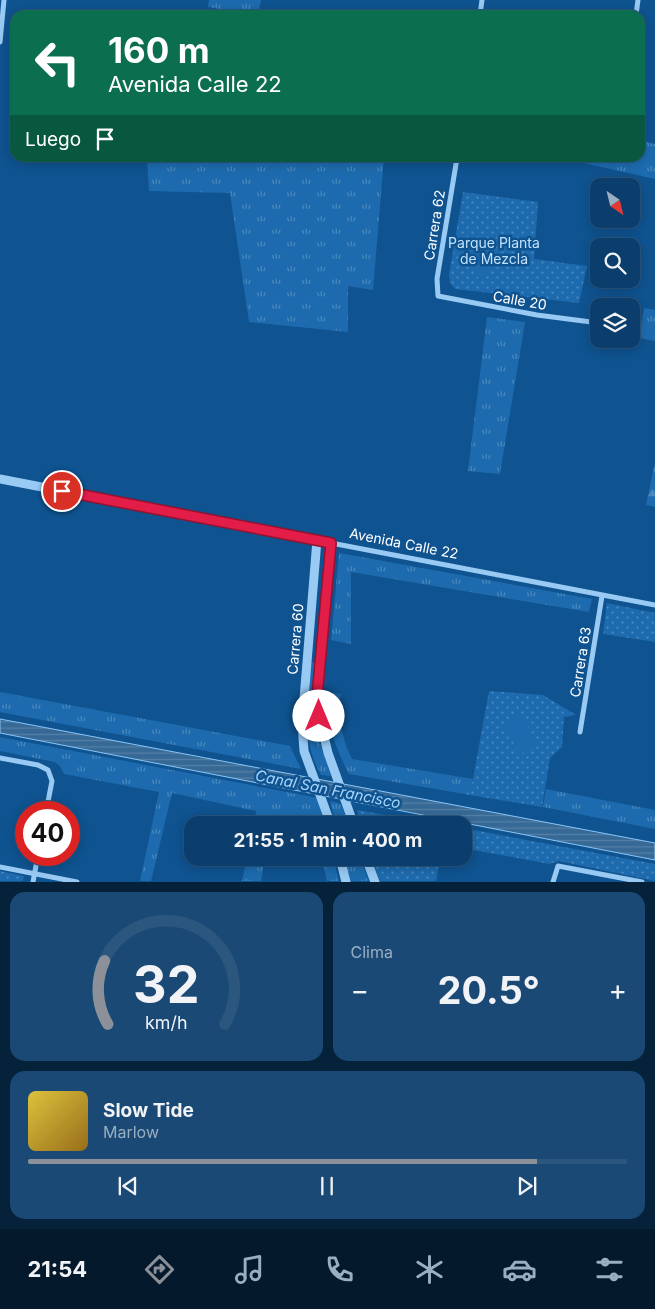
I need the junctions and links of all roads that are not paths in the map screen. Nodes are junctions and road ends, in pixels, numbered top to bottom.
1 (4, 0) edge
2 (0, 42) edge
3 (455, 162) edge
4 (438, 296) joint
5 (590, 322) edge
6 (0, 479) edge
7 (317, 540) junction
8 (331, 543) junction
9 (602, 596) junction
10 (655, 605) edge
11 (308, 651) junction
12 (321, 653) junction
13 (580, 732) dead end
14 (0, 758) edge
15 (48, 801) edge
16 (329, 816) edge
17 (350, 816) edge
18 (36, 866) edge
19 (342, 866) edge
20 (369, 866) edge
21 (0, 867) edge
22 (35, 873) junction
23 (33, 882) edge
24 (77, 882) edge
25 (346, 882) edge
26 (375, 882) edge
27 (553, 882) edge
28 (642, 882) edge

1 - 2 street
3 - 4 street, Carrera 62
4 - 5 street, Calle 20
6 - 7 street, Avenida Calle 22
7 - 8 street, Avenida Calle 22
7 - 11 street, Carrera 60
8 - 9 street, Avenida Calle 22
8 - 12 street, Carrera 60
9 - 10 street, Avenida Calle 22
9 - 13 street, Carrera 63
11 - 12 street
11 - 16 street, Carrera 60
12 - 17 street, Carrera 60
14 - 15 street
18 - 22 street
19 - 25 street
20 - 26 street
21 - 22 street
22 - 23 street
22 - 24 street
27 - 28 street

